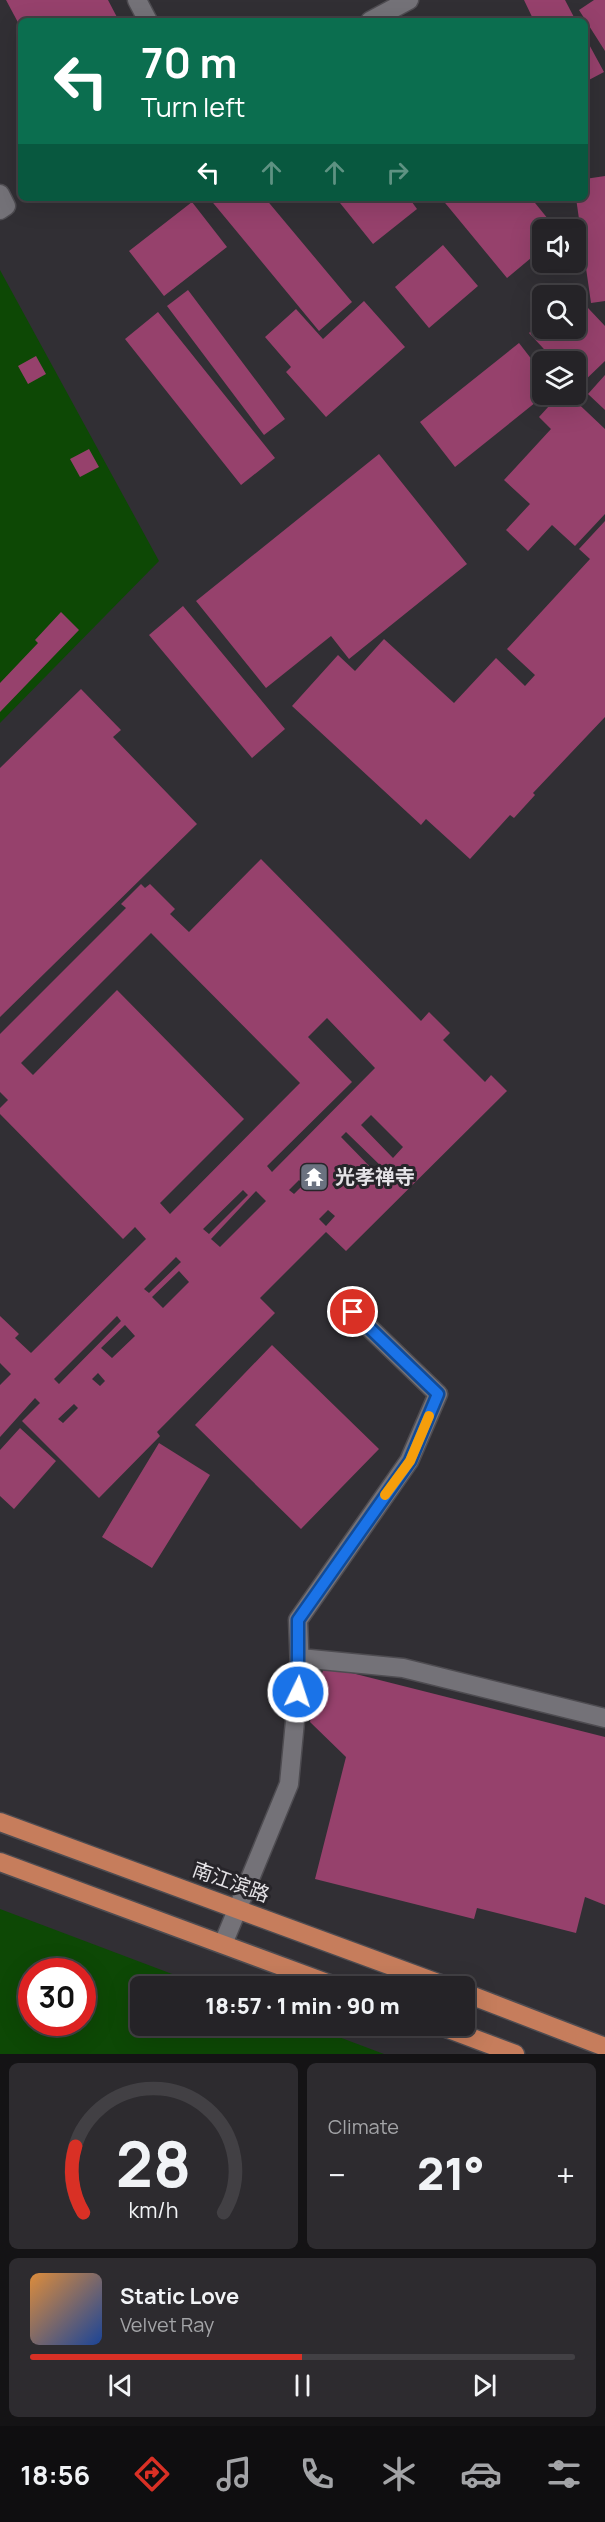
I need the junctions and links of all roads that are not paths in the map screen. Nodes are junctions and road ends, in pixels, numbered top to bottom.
1 (136, 0) edge
2 (409, 0) edge
3 (146, 18) edge
4 (376, 18) edge
5 (353, 1312) dead end
6 (300, 1658) junction
7 (605, 1718) edge
8 (0, 1822) edge
9 (0, 1862) edge
10 (238, 1908) junction
11 (223, 1944) junction
12 (308, 1976) edge
13 (419, 1976) edge
14 (475, 1997) edge
15 (467, 2036) edge
16 (605, 2047) edge
17 (514, 2054) edge

1 - 3 street
2 - 4 street
5 - 6 street
6 - 7 street
6 - 10 street
8 - 10 main road, 南江滨路
9 - 11 main road
10 - 11 street
10 - 13 main road, 南江滨路
11 - 12 main road
14 - 16 main road
15 - 17 main road

